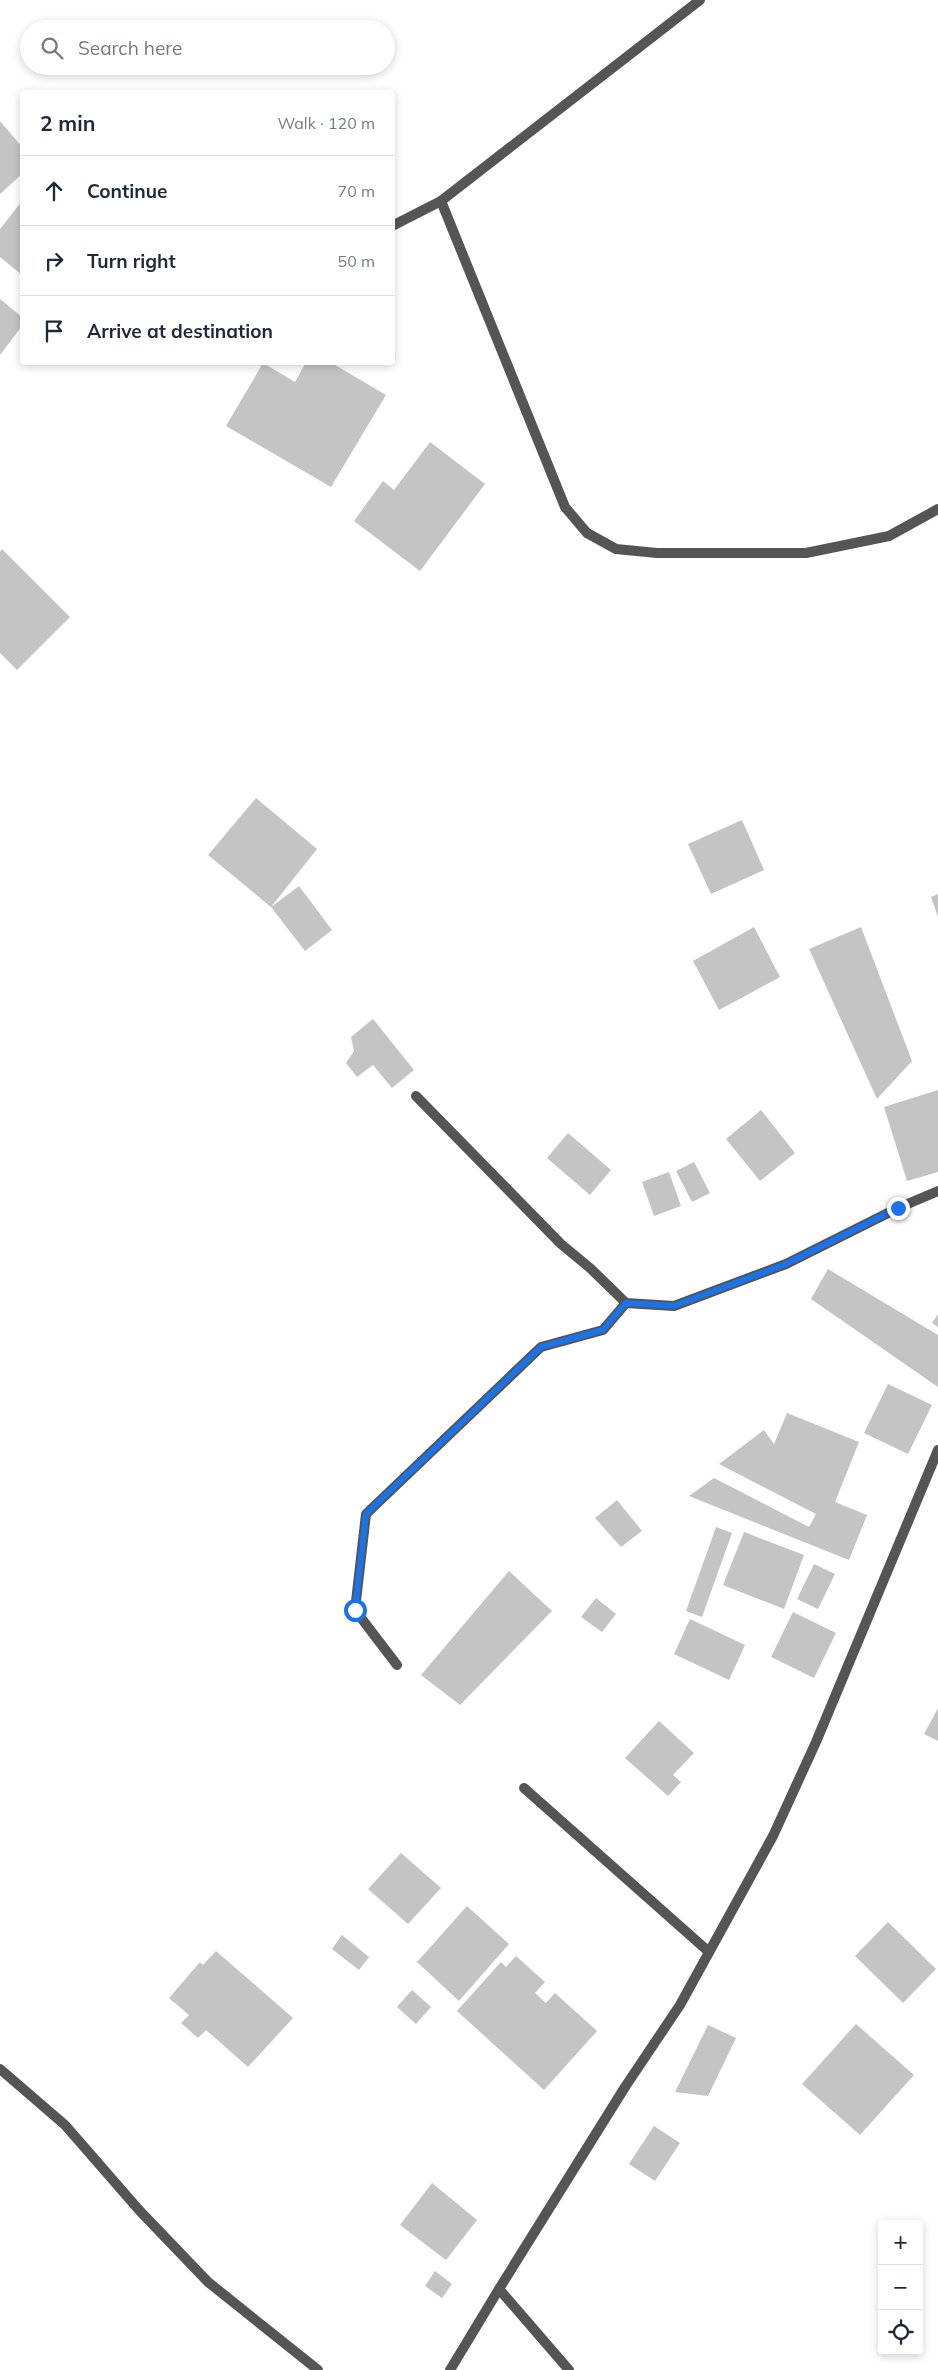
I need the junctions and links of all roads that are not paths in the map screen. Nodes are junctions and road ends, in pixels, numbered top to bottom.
1 (700, 0) edge
2 (441, 201) junction
3 (395, 224) edge
4 (938, 509) edge
5 (416, 1096) dead end
6 (938, 1191) edge
7 (626, 1303) junction
8 (938, 1450) edge
9 (397, 1665) dead end
10 (524, 1788) dead end
11 (708, 1952) junction
12 (0, 2069) edge
13 (499, 2289) junction
14 (318, 2370) edge
15 (450, 2370) edge
16 (569, 2370) edge

1 - 2 street
2 - 3 street
2 - 4 street
5 - 7 street
6 - 7 street
7 - 9 street
8 - 11 street
10 - 11 street
11 - 13 street
12 - 14 street
13 - 15 street
13 - 16 street

